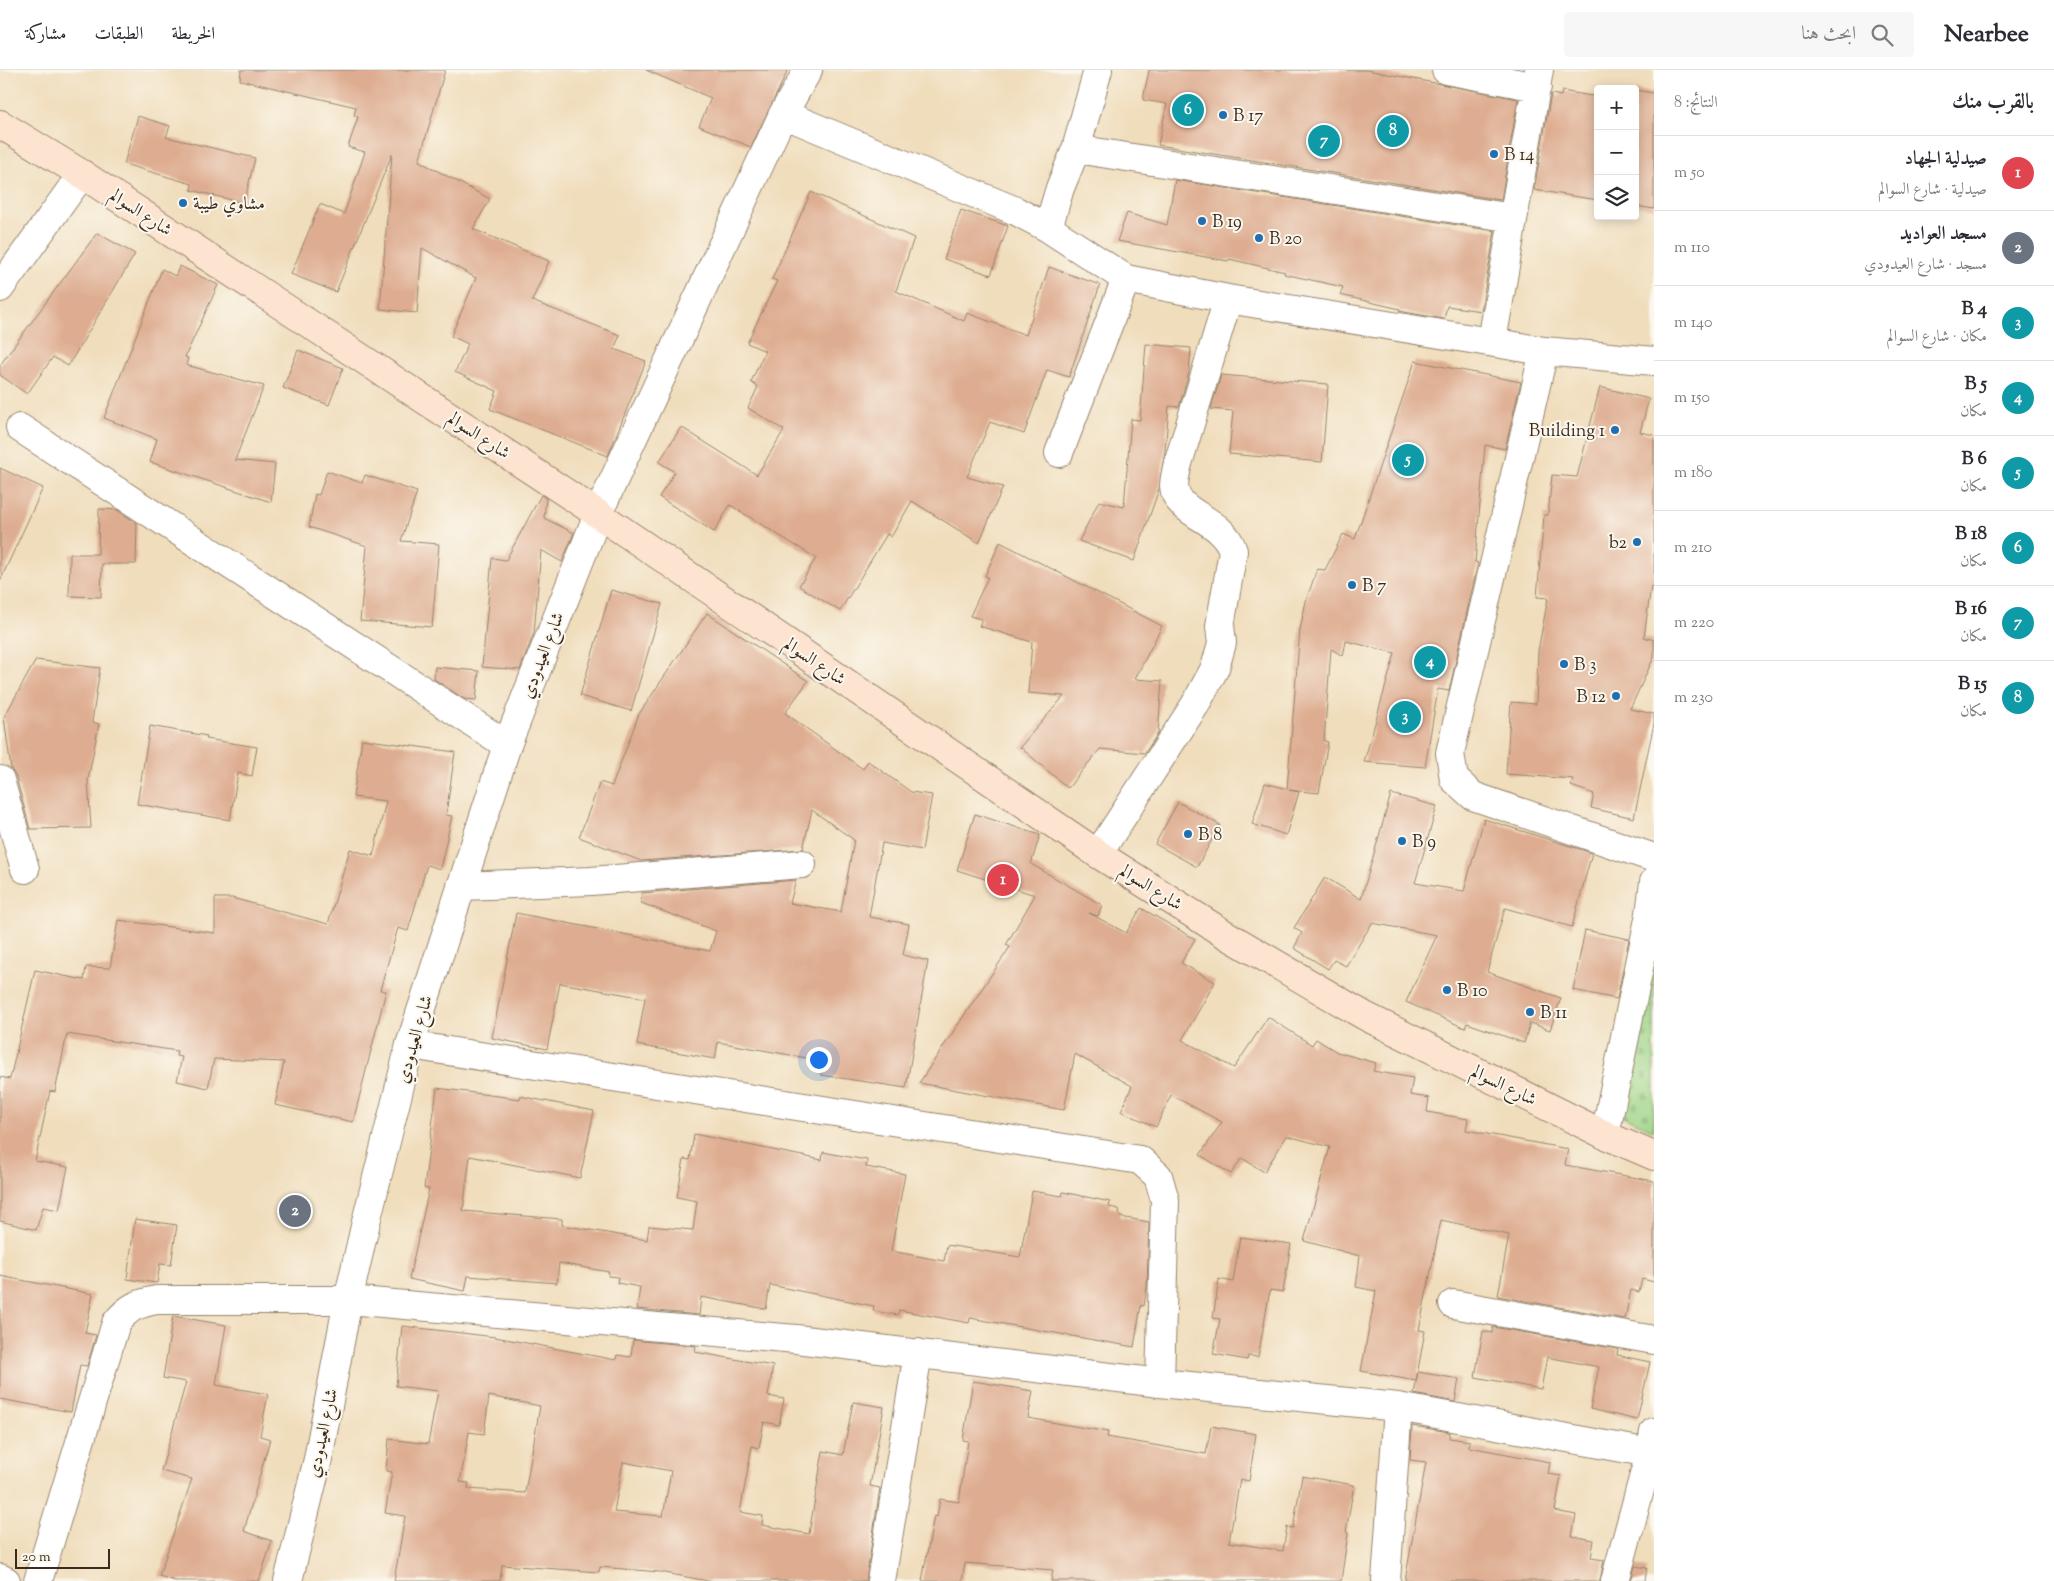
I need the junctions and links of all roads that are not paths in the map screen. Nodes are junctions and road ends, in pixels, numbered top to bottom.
1 (808, 70) edge
2 (1098, 70) edge
3 (1446, 70) edge
4 (1538, 78) edge
5 (783, 114) junction
6 (0, 124) edge
7 (1076, 149) junction
8 (82, 174) junction
9 (1513, 218) junction
10 (1048, 228) junction
11 (1126, 279) junction
12 (0, 288) edge
13 (1228, 299) junction
14 (1492, 341) junction
15 (1544, 351) junction
16 (1654, 361) edge
17 (20, 428) dead end
18 (1059, 453) dead end
19 (598, 514) junction
20 (507, 745) junction
21 (0, 780) edge
22 (1098, 854) junction
23 (1654, 858) edge
24 (802, 864) dead end
25 (25, 868) dead end
26 (1654, 882) edge
27 (461, 886) junction
28 (410, 1045) junction
29 (1605, 1135) junction
30 (1654, 1156) edge
31 (348, 1300) junction
32 (1454, 1304) dead end
33 (1654, 1340) edge
34 (918, 1354) junction
35 (1160, 1383) junction
36 (1398, 1408) junction
37 (1652, 1443) edge
38 (0, 1578) edge
39 (6, 1581) edge
40 (38, 1581) edge
41 (288, 1581) edge
42 (881, 1581) edge
43 (1386, 1581) edge
44 (1616, 1581) edge

1 - 5 street, شارع العيدودي
2 - 7 street
3 - 4 street
4 - 9 street
5 - 10 street
5 - 19 street, شارع العيدودي
6 - 8 main road, شارع السوالم
7 - 9 street
7 - 10 street
8 - 12 street
8 - 19 main road, شارع السوالم
9 - 14 street
10 - 11 street
11 - 13 street
11 - 18 street
13 - 14 street
13 - 22 street
14 - 15 street
15 - 16 street
15 - 23 street
17 - 20 street
19 - 20 street, شارع العيدودي
19 - 22 main road, شارع السوالم
20 - 27 street, شارع العيدودي
21 - 25 street
22 - 29 main road, شارع السوالم
24 - 27 street
26 - 29 street
27 - 28 street, شارع العيدودي
28 - 31 street, شارع العيدودي
28 - 35 street
29 - 30 main road, شارع السوالم
31 - 34 street
31 - 40 street
31 - 41 street, شارع العيدودي
32 - 33 street
34 - 35 street
34 - 42 street
35 - 36 street
36 - 37 street
36 - 43 street
37 - 44 street
38 - 39 street

